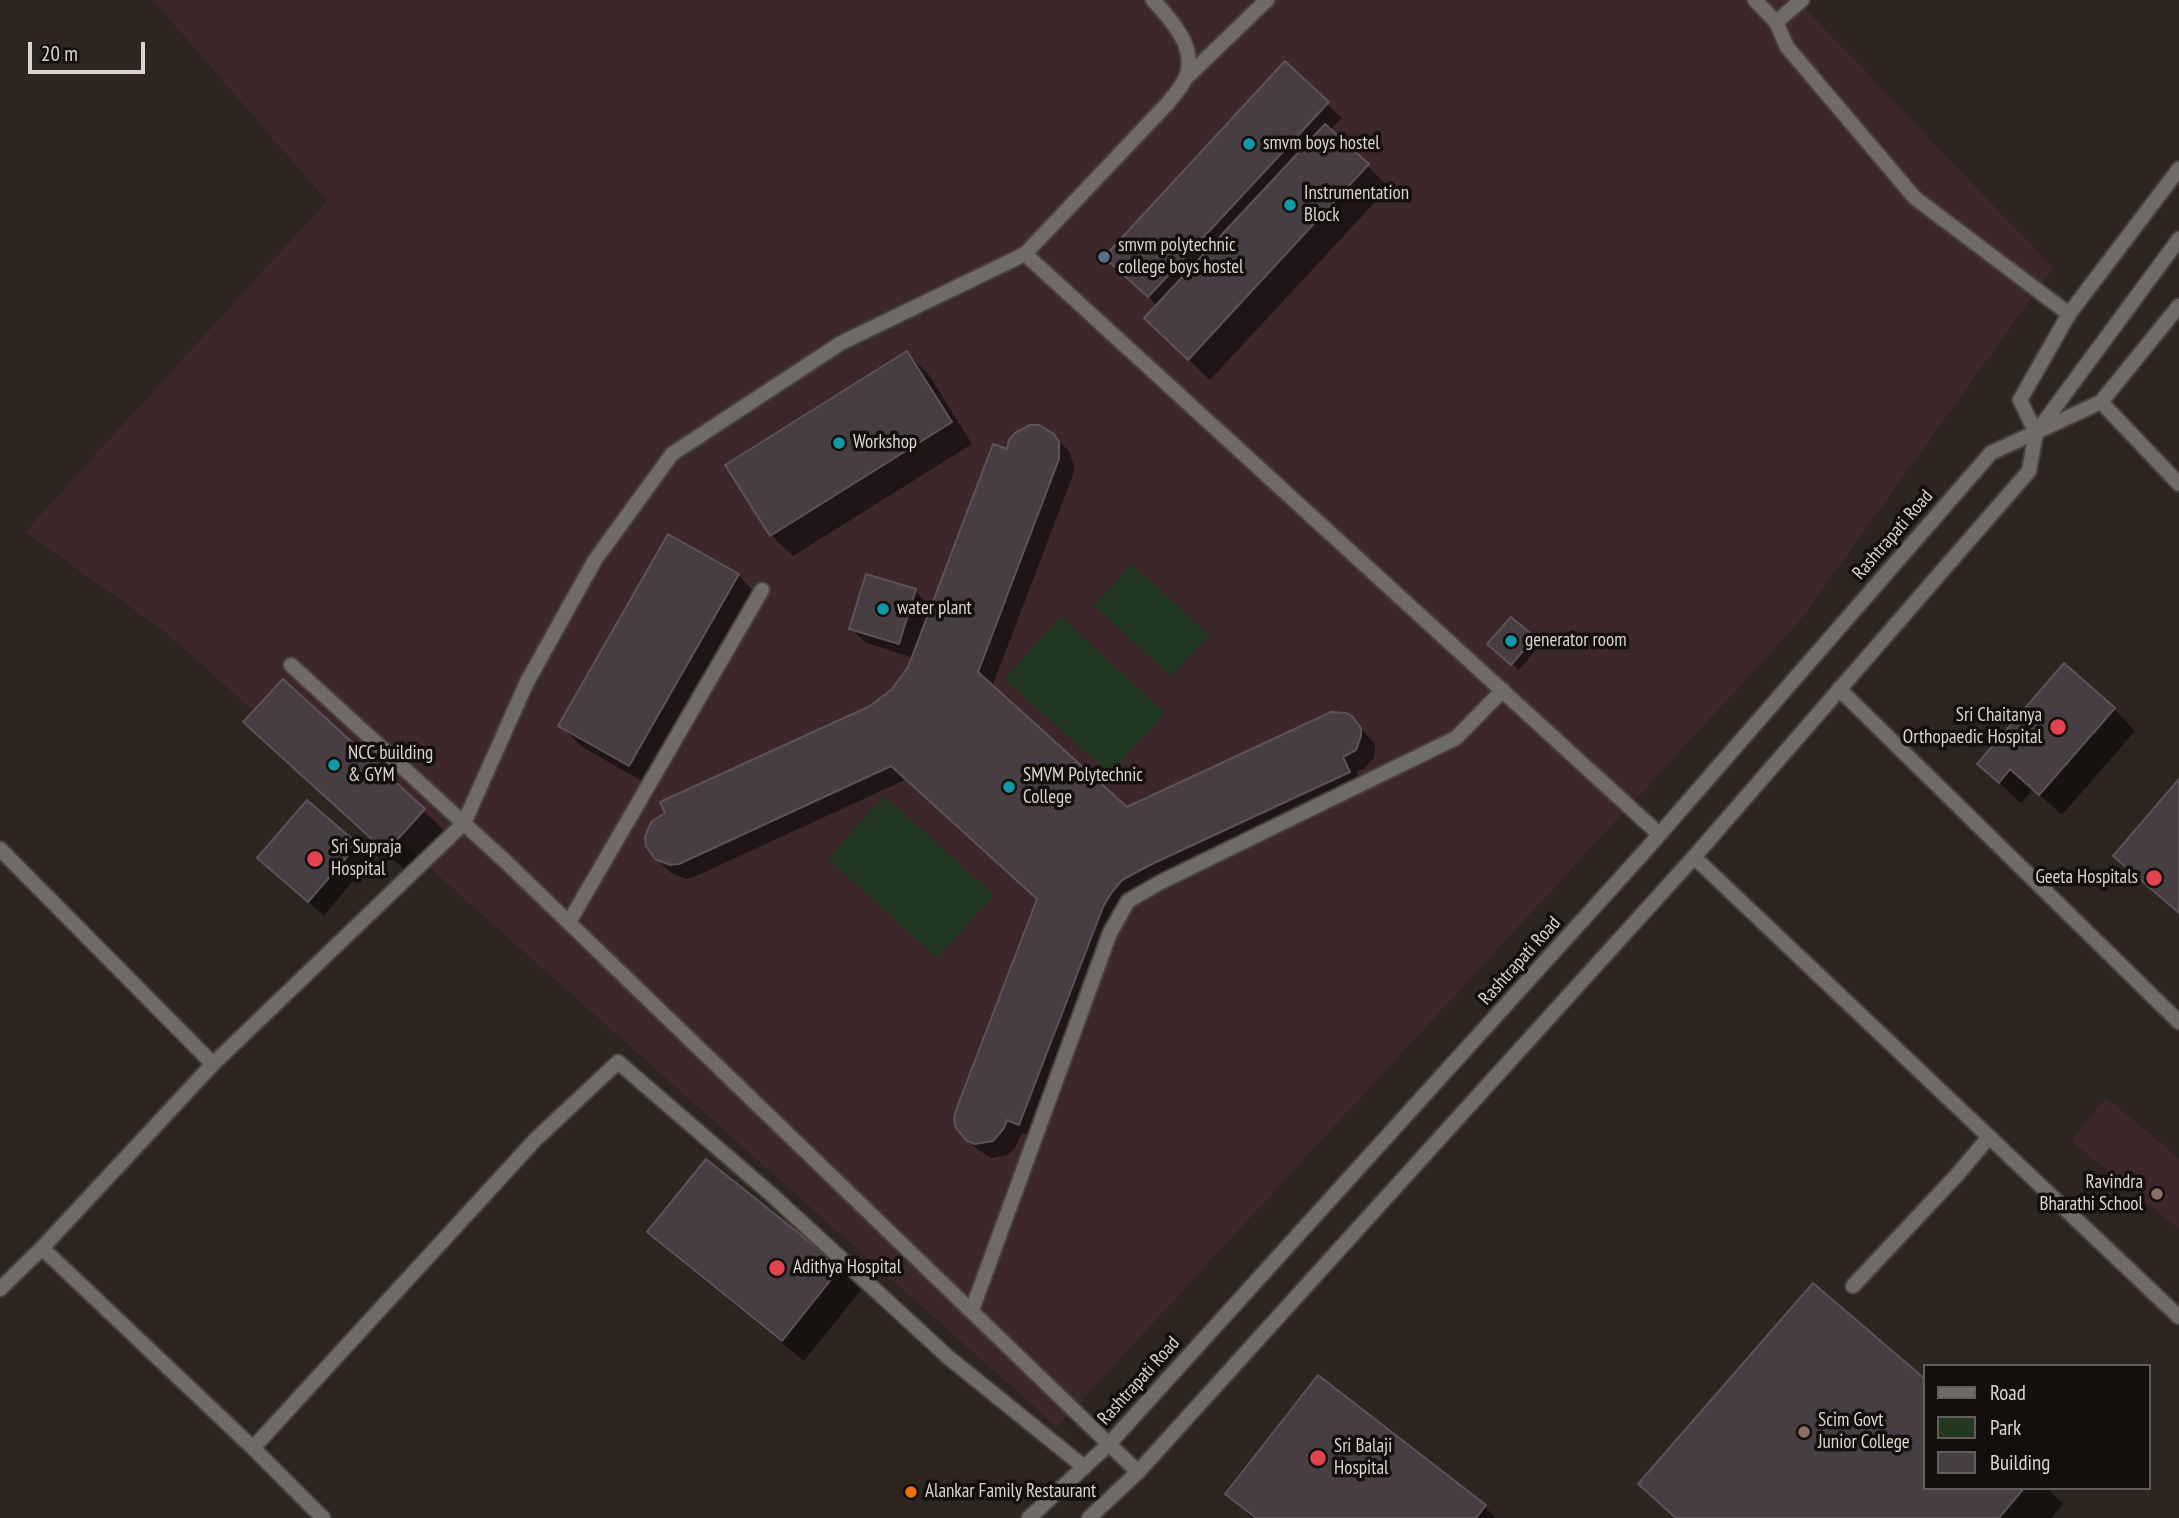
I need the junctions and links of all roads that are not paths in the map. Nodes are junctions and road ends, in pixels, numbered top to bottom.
1 (1153, 0) edge
2 (1266, 0) edge
3 (1755, 0) edge
4 (1802, 0) edge
5 (1776, 22) junction
6 (1185, 79) junction
7 (2179, 169) edge
8 (2179, 239) edge
9 (1025, 254) junction
10 (2179, 306) edge
11 (2069, 314) junction
12 (2101, 402) junction
13 (2036, 433) junction
14 (2179, 484) edge
15 (762, 590) dead end
16 (291, 665) dead end
17 (1839, 689) junction
18 (1503, 690) junction
19 (464, 823) junction
20 (1660, 834) junction
21 (0, 849) edge
22 (1694, 857) junction
23 (569, 922) junction
24 (2179, 1022) edge
25 (213, 1064) junction
26 (1989, 1137) junction
27 (42, 1248) junction
28 (1853, 1286) dead end
29 (0, 1289) edge
30 (972, 1310) junction
31 (2179, 1317) edge
32 (1109, 1444) junction
33 (253, 1448) junction
34 (1084, 1467) junction
35 (1138, 1472) junction
36 (323, 1518) edge
37 (1029, 1518) edge
38 (1089, 1518) edge

1 - 6 street
2 - 6 street
3 - 5 street
4 - 5 street
5 - 11 street
6 - 9 street
7 - 11 street
8 - 13 street, Rashtrapati Road
9 - 18 street
9 - 19 street
10 - 12 street
11 - 13 street
12 - 13 street
12 - 14 street
13 - 17 street, Rashtrapati Road
13 - 20 street, Rashtrapati Road
15 - 23 street
16 - 19 street
17 - 22 street, Rashtrapati Road
17 - 24 street
18 - 20 street
18 - 30 street
19 - 23 street
19 - 25 street
20 - 32 street, Rashtrapati Road
21 - 25 street
22 - 26 street
22 - 35 street, Rashtrapati Road
23 - 30 street
25 - 27 street
26 - 28 street
26 - 31 street
27 - 29 street
27 - 33 street
30 - 32 street
32 - 34 street, Rashtrapati Road
32 - 35 street
33 - 34 street
33 - 36 street
34 - 37 street, Rashtrapati Road
35 - 38 street, Rashtrapati Road

